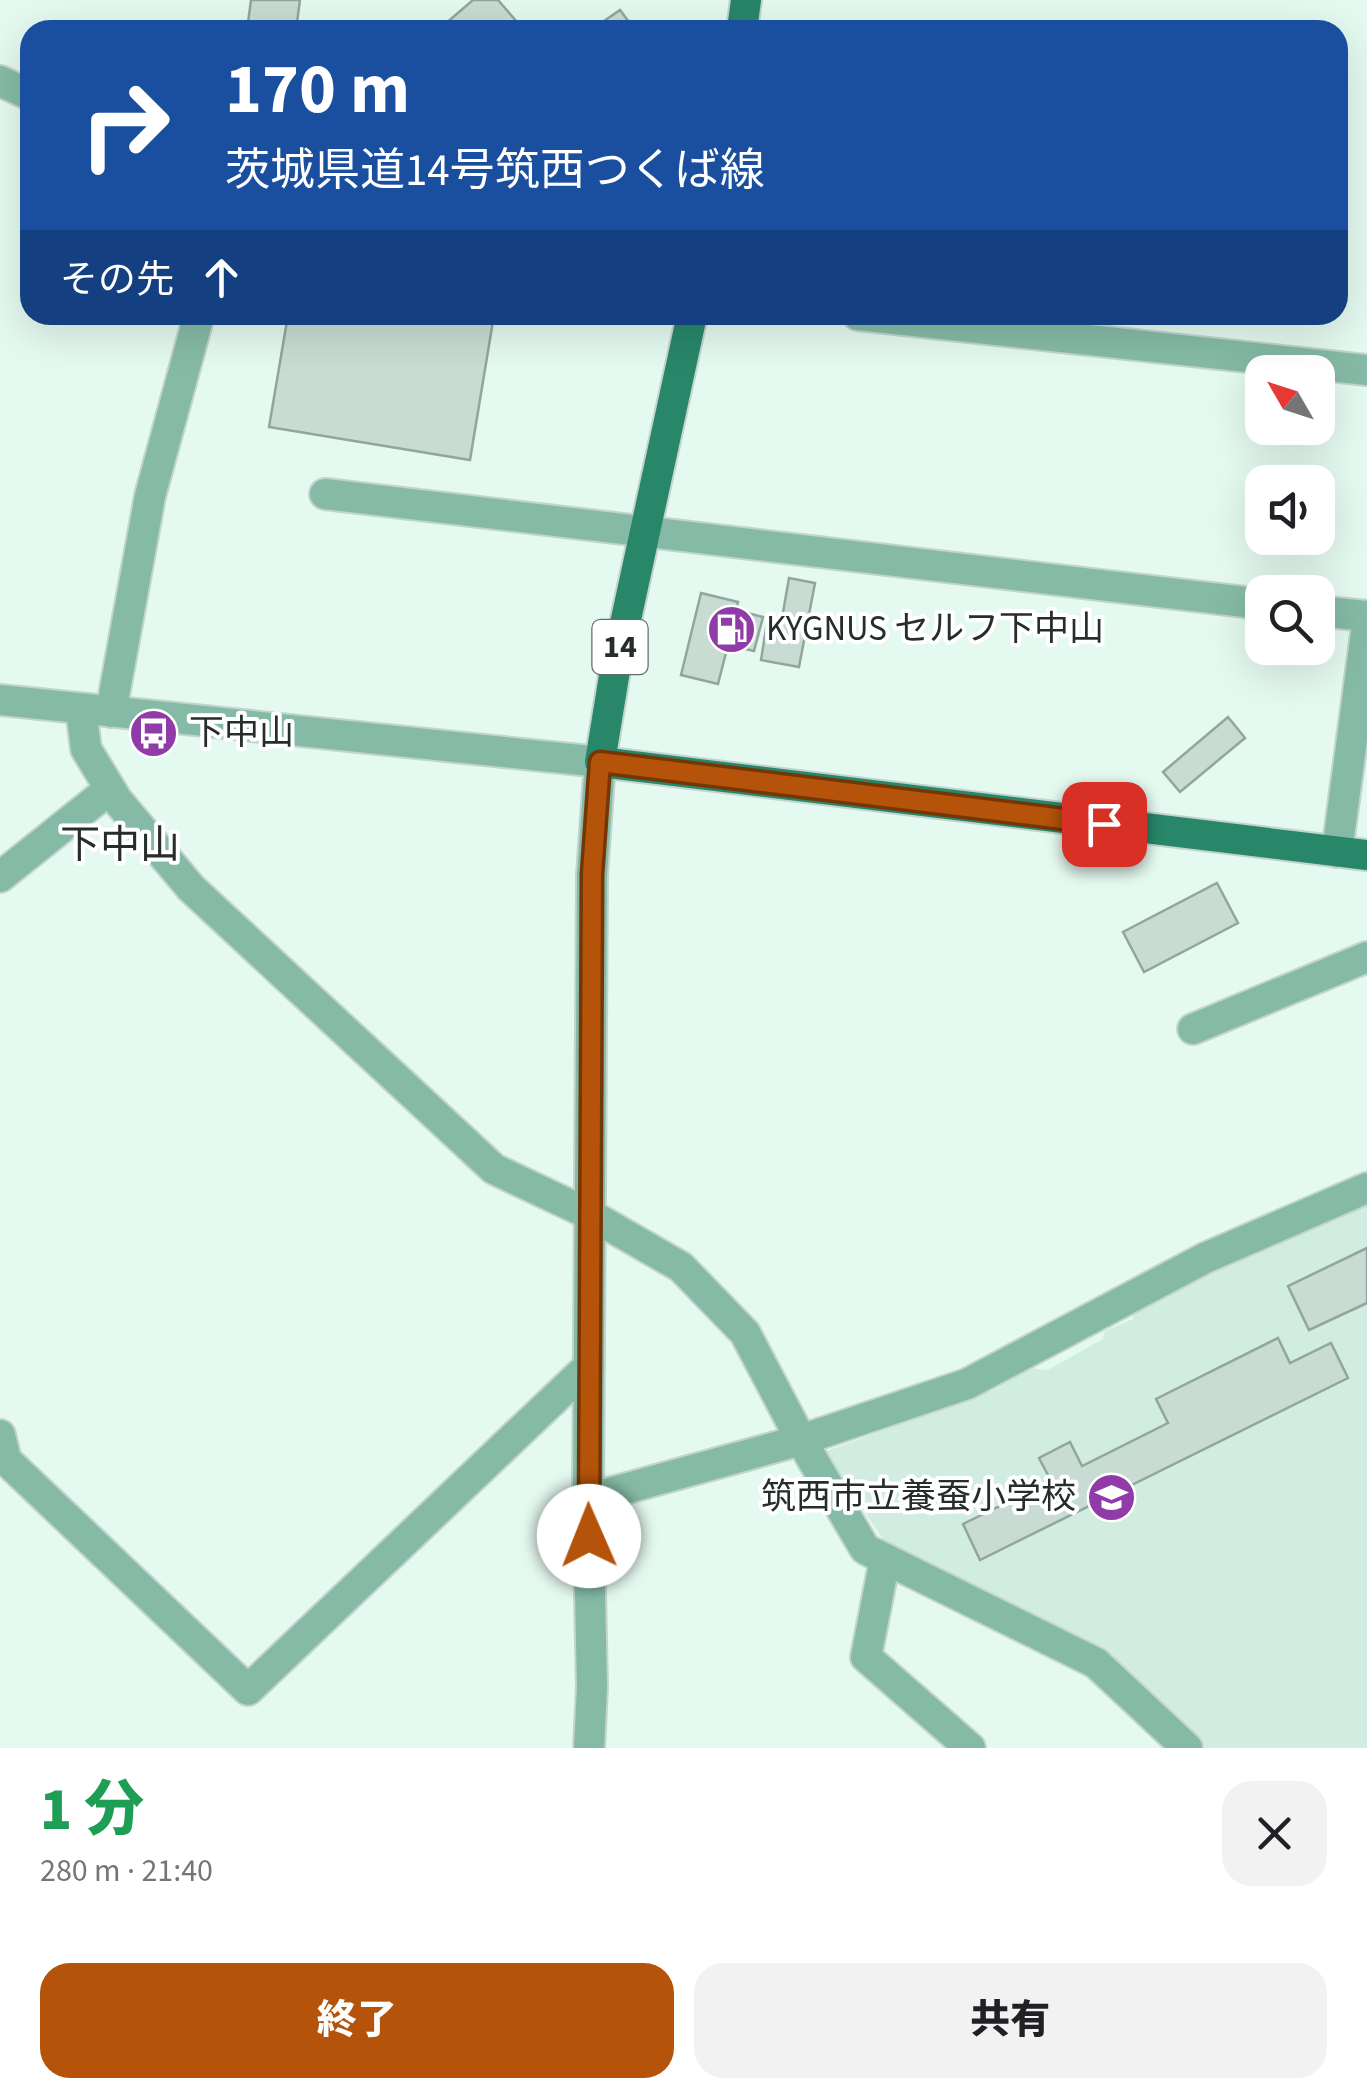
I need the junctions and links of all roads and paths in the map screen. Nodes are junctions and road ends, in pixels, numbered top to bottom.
1 (197, 325) edge
2 (690, 325) edge
3 (951, 325) edge
4 (1367, 370) edge
5 (325, 494) dead end
6 (645, 532) junction
7 (1245, 602) edge
8 (1335, 612) edge
9 (1367, 616) edge
10 (1367, 626) edge
11 (0, 700) edge
12 (96, 710) junction
13 (600, 762) junction
14 (110, 789) junction
15 (1352, 853) edge
16 (0, 877) edge
17 (1367, 957) edge
18 (1193, 1028) dead end
19 (1367, 1188) edge
20 (589, 1214) junction
21 (589, 1366) junction
22 (0, 1435) edge
23 (802, 1440) junction
24 (588, 1499) junction
25 (885, 1559) junction
26 (589, 1748) edge
27 (970, 1748) edge
28 (1186, 1748) edge

1 - 12 street
2 - 6 main road, 14
3 - 4 street
5 - 6 street
6 - 7 street
6 - 13 main road, 14
8 - 9 street
10 - 15 street
11 - 12 street
12 - 13 street
12 - 14 street
13 - 15 main road
13 - 20 street
14 - 16 street
14 - 20 street
17 - 18 street
19 - 23 street
20 - 21 street
20 - 23 street
21 - 22 street
21 - 24 street
23 - 24 street
23 - 25 street
24 - 26 street
25 - 27 street
25 - 28 street

